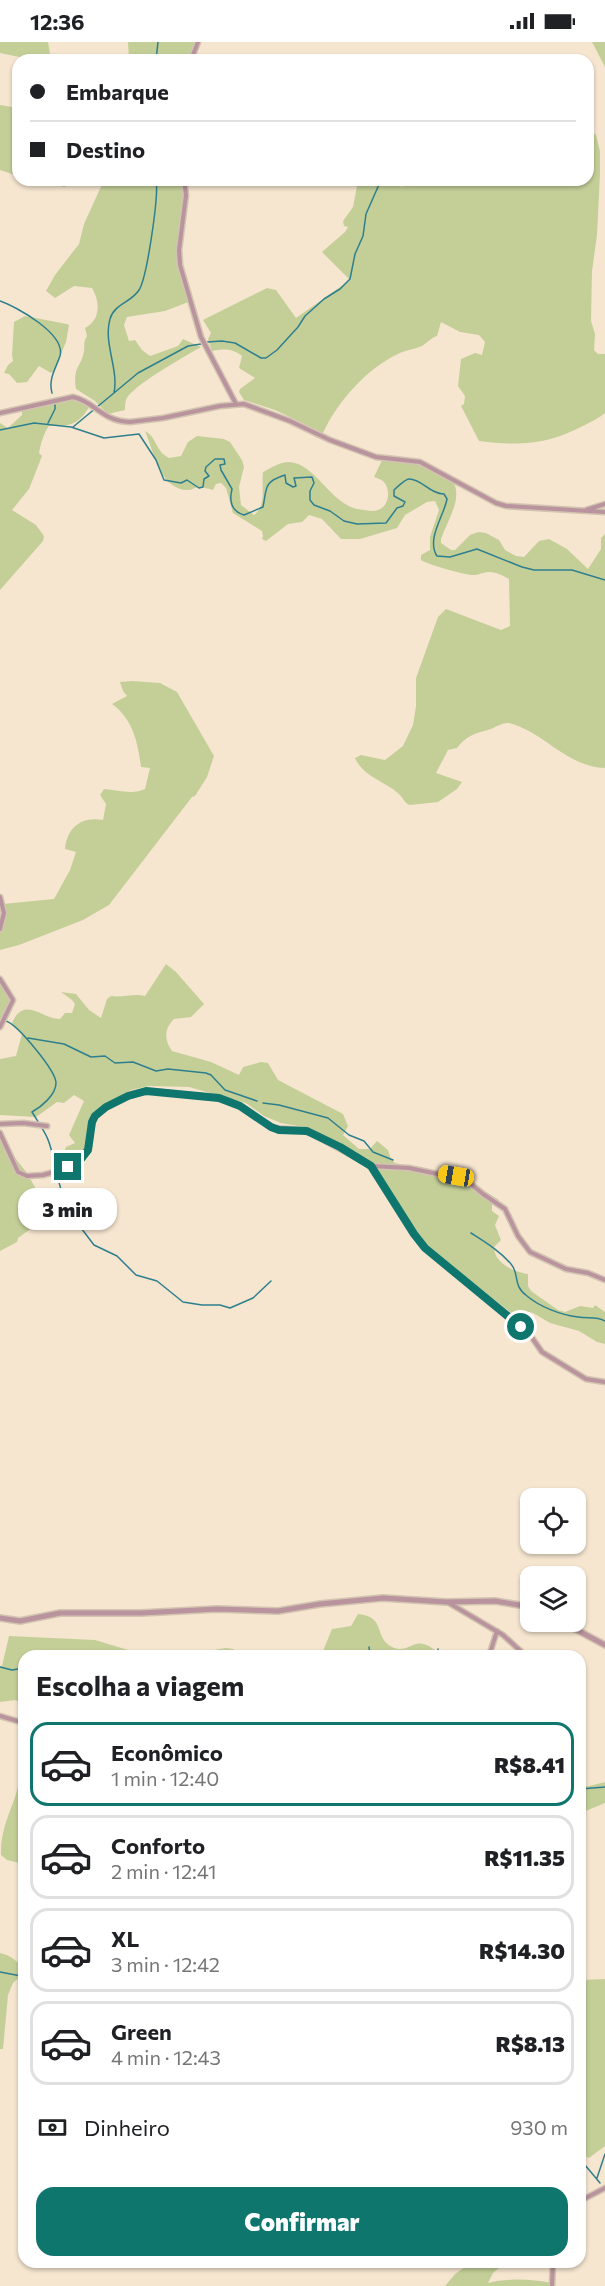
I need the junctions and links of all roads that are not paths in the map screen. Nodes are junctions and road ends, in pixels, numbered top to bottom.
1 (185, 186) edge
2 (236, 404) junction
3 (0, 413) edge
4 (605, 504) edge
5 (582, 511) junction
6 (605, 512) edge
7 (0, 897) edge
8 (0, 928) edge
9 (0, 979) edge
10 (0, 1027) edge
11 (0, 1124) edge
12 (46, 1126) dead end
13 (0, 1133) edge
14 (371, 1166) junction
15 (605, 1280) edge
16 (605, 1382) edge
17 (446, 1602) junction
18 (520, 1604) edge
19 (0, 1618) edge
20 (497, 1631) junction
21 (581, 1632) edge
22 (605, 1645) edge
23 (491, 1650) edge
24 (519, 1650) edge
25 (0, 1716) edge
26 (18, 1721) edge
27 (605, 2188) edge
28 (586, 2198) edge
29 (553, 2268) edge
30 (552, 2286) edge

1 - 2 street
2 - 3 street
2 - 5 street
4 - 5 street
5 - 6 street
7 - 8 street
9 - 10 street
11 - 12 street
13 - 14 street
14 - 15 street
14 - 16 street
17 - 18 street
17 - 19 street
17 - 20 street
20 - 23 street
20 - 24 street
21 - 22 street
25 - 26 street
27 - 28 street
29 - 30 street

